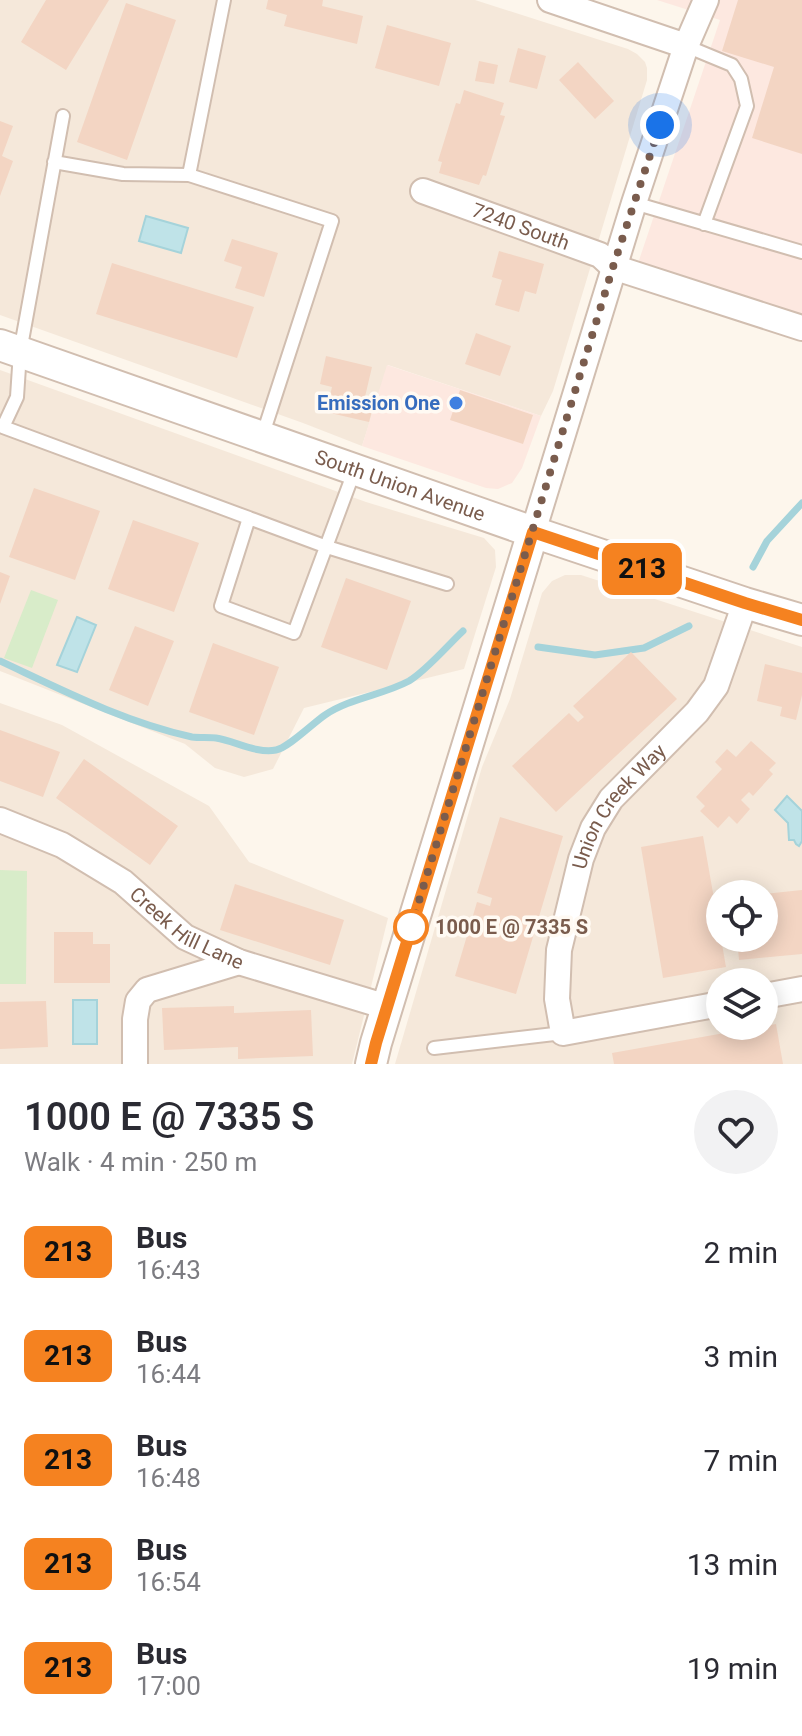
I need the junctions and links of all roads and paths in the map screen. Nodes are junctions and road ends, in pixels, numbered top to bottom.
1 (224, 0) edge
2 (550, 0) edge
3 (706, 0) edge
4 (686, 46) junction
5 (63, 116) dead end
6 (54, 162) junction
7 (189, 175) junction
8 (423, 191) dead end
9 (634, 203) junction
10 (704, 224) junction
11 (802, 252) edge
12 (613, 267) junction
13 (802, 328) edge
14 (10, 349) edge
15 (1, 430) edge
16 (262, 437) junction
17 (355, 469) junction
18 (249, 518) junction
19 (533, 532) junction
20 (327, 547) junction
21 (447, 584) dead end
22 (745, 603) junction
23 (802, 620) edge
24 (0, 820) edge
25 (239, 962) junction
26 (802, 989) edge
27 (778, 993) edge
28 (387, 1007) junction
29 (706, 1007) edge
30 (563, 1033) junction
31 (434, 1048) dead end
32 (135, 1064) edge
33 (371, 1064) edge

1 - 7 lane
2 - 4 street
3 - 4 street
4 - 9 street
4 - 10 lane
5 - 6 lane
6 - 7 lane
6 - 14 lane
7 - 16 lane
8 - 12 street, 7240 South
9 - 10 lane
9 - 12 street
10 - 11 lane
12 - 13 street, 7240 South
12 - 19 street
14 - 15 lane
14 - 16 street, South Union Avenue
15 - 18 lane
16 - 17 street, South Union Avenue
17 - 19 street, South Union Avenue
17 - 20 lane
18 - 20 lane
18 - 20 lane
19 - 22 street, South Union Avenue
19 - 28 street
20 - 21 lane
22 - 23 street, South Union Avenue
22 - 30 street, Union Creek Way
24 - 25 street, Creek Hill Lane
25 - 28 street, Creek Hill Lane
25 - 32 street
26 - 27 street
28 - 33 street
29 - 30 street
30 - 31 lane

